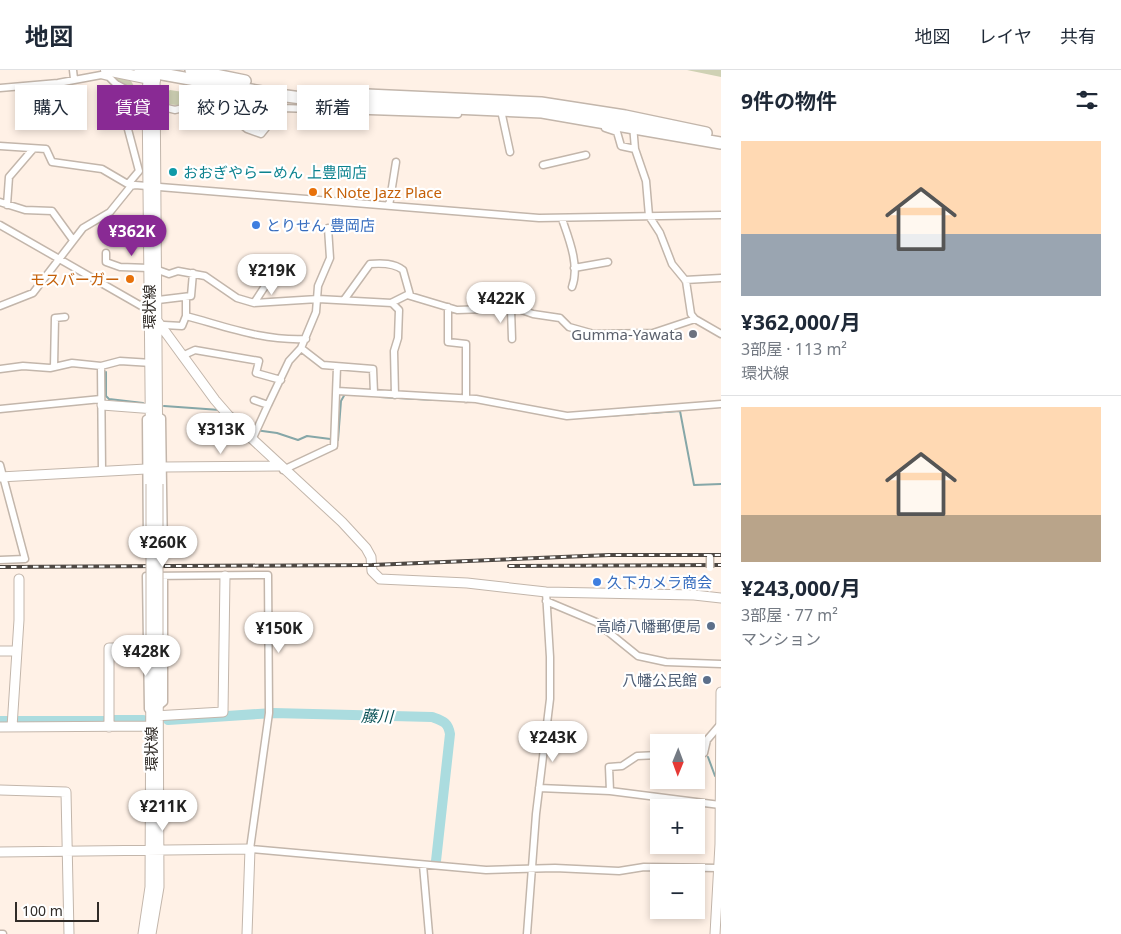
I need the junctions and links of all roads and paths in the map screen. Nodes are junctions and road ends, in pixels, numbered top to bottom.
1 (73, 70) edge
2 (106, 70) edge
3 (191, 70) edge
4 (150, 73) edge
5 (74, 79) junction
6 (116, 84) joint
7 (204, 85) edge
8 (0, 88) edge
9 (287, 102) edge
10 (287, 102) edge
11 (502, 115) junction
12 (633, 123) junction
13 (149, 130) edge
14 (154, 130) edge
15 (250, 130) edge
16 (264, 130) edge
17 (721, 135) edge
18 (721, 143) edge
19 (0, 146) edge
20 (635, 148) junction
21 (33, 149) junction
22 (510, 152) dead end
23 (586, 155) dead end
24 (396, 162) dead end
25 (543, 165) dead end
26 (130, 185) junction
27 (152, 186) junction
28 (0, 202) edge
29 (8, 204) junction
30 (389, 206) junction
31 (721, 215) edge
32 (649, 216) junction
33 (562, 219) junction
34 (0, 224) edge
35 (328, 228) dead end
36 (73, 240) junction
37 (106, 253) dead end
38 (61, 260) junction
39 (608, 262) dead end
40 (574, 268) junction
41 (153, 269) junction
42 (193, 273) junction
43 (271, 277) dead end
44 (721, 278) edge
45 (685, 280) junction
46 (572, 287) dead end
47 (410, 295) junction
48 (186, 297) junction
49 (318, 299) junction
50 (158, 300) junction
51 (344, 300) junction
52 (254, 303) junction
53 (391, 303) junction
54 (0, 306) edge
55 (448, 307) junction
56 (511, 308) junction
57 (150, 311) junction
58 (186, 316) junction
59 (65, 318) dead end
60 (695, 318) junction
61 (160, 326) junction
62 (721, 334) edge
63 (306, 339) junction
64 (512, 339) dead end
65 (301, 348) junction
66 (182, 356) junction
67 (154, 363) junction
68 (101, 366) junction
69 (54, 367) junction
70 (337, 367) junction
71 (0, 369) edge
72 (281, 380) junction
73 (337, 391) junction
74 (374, 393) junction
75 (395, 395) junction
76 (466, 399) junction
77 (254, 400) dead end
78 (101, 402) junction
79 (721, 404) edge
80 (268, 405) junction
81 (0, 409) edge
82 (154, 413) junction
83 (252, 440) junction
84 (0, 465) edge
85 (164, 467) junction
86 (281, 468) junction
87 (146, 469) junction
88 (102, 471) junction
89 (2, 477) edge
90 (710, 557) dead end
91 (0, 560) edge
92 (710, 568) dead end
93 (164, 576) junction
94 (226, 576) junction
95 (19, 579) dead end
96 (546, 596) junction
97 (721, 598) edge
98 (0, 651) edge
99 (17, 652) junction
100 (155, 652) junction
101 (721, 664) edge
102 (721, 692) edge
103 (155, 713) junction
104 (155, 726) junction
105 (0, 727) edge
106 (12, 727) junction
107 (109, 727) junction
108 (720, 730) edge
109 (705, 749) edge
110 (650, 755) edge
111 (539, 788) junction
112 (0, 790) edge
113 (610, 791) junction
114 (721, 795) edge
115 (720, 805) edge
116 (720, 844) edge
117 (250, 849) junction
118 (155, 850) junction
119 (68, 851) junction
120 (0, 852) edge
121 (423, 864) junction
122 (530, 870) junction
123 (720, 873) edge
124 (719, 902) edge
125 (68, 934) edge
126 (75, 934) edge
127 (143, 934) edge
128 (151, 934) edge
129 (247, 934) edge
130 (430, 934) edge
131 (527, 934) edge
132 (715, 934) edge

1 - 5 street
2 - 4 main road
3 - 12 highway
4 - 7 highway
5 - 6 street
5 - 8 street
6 - 26 street
9 - 12 highway
10 - 11 street
11 - 20 street
11 - 22 street
12 - 17 highway
12 - 18 highway
12 - 20 street
13 - 27 street, 環状線
14 - 27 street, 環状線
15 - 16 street
19 - 21 street
20 - 32 street
21 - 26 street
21 - 29 street
23 - 25 street
24 - 30 street
26 - 27 street
26 - 36 street
27 - 30 street
27 - 41 street, 環状線
28 - 29 street
29 - 36 street
30 - 33 street
31 - 32 street
32 - 33 street
32 - 45 street
33 - 40 street
34 - 38 street
35 - 49 street
36 - 38 street
37 - 41 street
38 - 54 street
38 - 57 street
39 - 40 street
40 - 46 street
41 - 42 street
41 - 50 street, 環状線
41 - 57 street, 環状線
42 - 48 street
42 - 52 street
43 - 52 street
44 - 45 street
45 - 60 street
47 - 51 street
47 - 53 street
47 - 55 street
48 - 50 street
48 - 58 street
49 - 51 street
49 - 52 street
49 - 63 street
50 - 61 street, 環状線
51 - 53 street
53 - 75 street
55 - 56 street
55 - 76 street
56 - 60 street
56 - 64 street
57 - 61 street
57 - 67 street, 環状線
58 - 61 street
58 - 63 street
59 - 69 street
60 - 62 street
61 - 66 street
61 - 67 street, 環状線
63 - 65 street
65 - 70 street
65 - 72 street
66 - 72 street
66 - 83 street
67 - 68 street
67 - 82 street, 環状線
68 - 69 street
68 - 78 street
69 - 71 street
70 - 73 street
70 - 74 street
72 - 80 street
73 - 74 street
73 - 86 street
74 - 75 street
75 - 76 street
76 - 79 street
77 - 80 street
78 - 81 street
78 - 82 street
78 - 88 street
80 - 83 street
82 - 85 street
82 - 87 street
82 - 100 street, 環状線, bridge
83 - 86 street
84 - 89 street
85 - 86 street
85 - 87 street
86 - 96 street
87 - 88 street
88 - 89 street
89 - 91 street
90 - 92 street, bridge
93 - 94 street
93 - 100 street
93 - 100 street
94 - 103 street
94 - 117 street
95 - 99 street
96 - 97 street
96 - 101 street
96 - 111 street
98 - 99 street
99 - 106 street
100 - 103 street, 環状線
100 - 107 street
102 - 108 street
103 - 104 street, 環状線
104 - 107 street
104 - 118 street, 環状線
105 - 106 street
106 - 107 street
108 - 109 street
108 - 114 street
110 - 113 street
111 - 113 street
111 - 122 street
112 - 119 street
113 - 115 street
114 - 115 street
115 - 116 street
116 - 123 street
117 - 118 street
117 - 121 street
117 - 129 street
118 - 119 street
118 - 127 street, 環状線
118 - 128 street, 環状線
119 - 120 street
119 - 125 street
121 - 122 street
121 - 130 street
122 - 123 street
122 - 131 street
123 - 124 street
124 - 132 street
125 - 126 street

